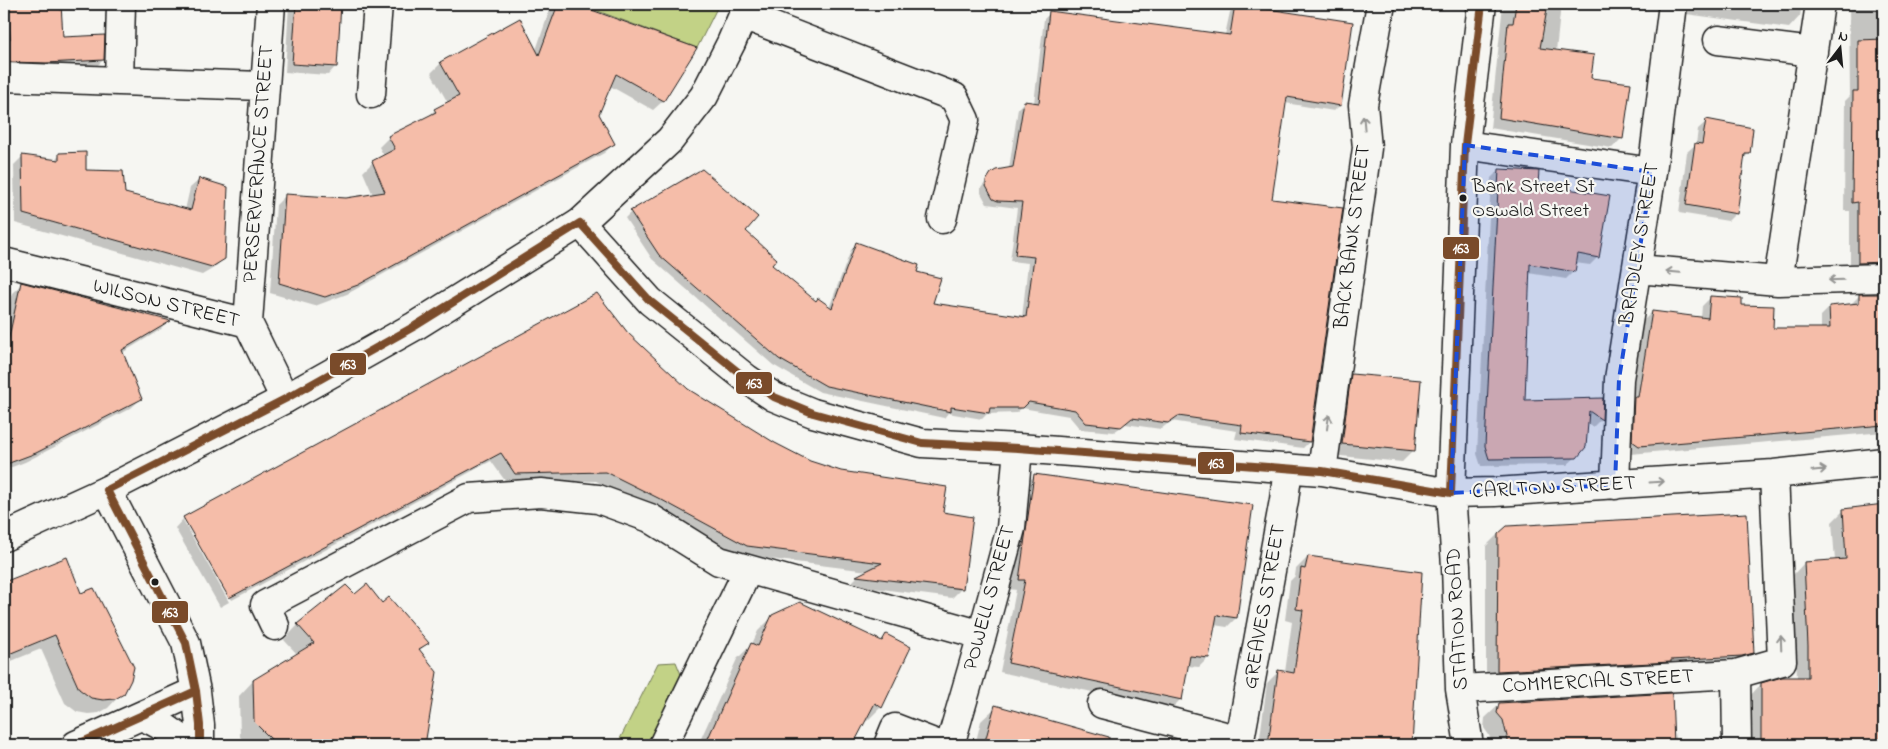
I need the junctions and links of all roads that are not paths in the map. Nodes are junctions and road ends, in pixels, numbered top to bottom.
1 (121, 4) edge
2 (271, 4) edge
3 (378, 4) edge
4 (1381, 4) edge
5 (1482, 4) edge
6 (1673, 4) edge
7 (1820, 4) edge
8 (746, 9) edge
9 (1718, 40) dead end
10 (1813, 52) junction
11 (4, 77) edge
12 (119, 81) junction
13 (265, 86) junction
14 (371, 94) dead end
15 (1466, 145) junction
16 (1652, 172) junction
17 (942, 219) dead end
18 (580, 223) junction
19 (4, 262) edge
20 (1637, 269) junction
21 (1884, 278) edge
22 (1778, 281) junction
23 (248, 323) junction
24 (285, 399) junction
25 (1018, 448) junction
26 (1884, 462) edge
27 (1288, 468) junction
28 (1322, 471) junction
29 (1774, 474) junction
30 (1614, 485) junction
31 (107, 490) junction
32 (1451, 493) junction
33 (4, 537) edge
34 (748, 570) junction
35 (275, 626) dead end
36 (982, 635) junction
37 (1736, 674) junction
38 (1460, 689) junction
39 (196, 691) junction
40 (1102, 704) dead end
41 (141, 716) junction
42 (1239, 742) edge
43 (1467, 744) edge
44 (76, 745) edge
45 (188, 745) edge
46 (200, 745) edge
47 (664, 745) edge
48 (888, 745) edge
49 (939, 745) edge
50 (950, 745) edge
51 (1737, 745) edge

1 - 12 street
2 - 13 street, PERSERVERANCE STREET
3 - 14 street
28 -> 4 street, BACK BANK STREET
5 - 15 street, STATION ROAD
6 - 16 street, BRADLEY STREET
7 - 10 street
8 - 17 street
8 - 18 street
9 - 10 street
10 - 22 street
11 - 12 street
12 - 13 street
13 - 23 street, PERSERVERANCE STREET
15 - 16 street
15 - 32 street, STATION ROAD
16 - 20 street, BRADLEY STREET
18 - 24 street
18 - 25 street, CARLTON STREET
19 - 23 street, WILSON STREET
22 -> 20 street
20 - 30 street, BRADLEY STREET
21 -> 22 street
23 - 24 street, WILSON STREET
24 - 31 street
25 - 27 street, CARLTON STREET
25 - 36 street, POWELL STREET
29 -> 26 street, CARLTON STREET
27 - 28 street, CARLTON STREET
27 - 42 street, GREAVES STREET
28 - 32 street, CARLTON STREET
30 -> 29 street, CARLTON STREET
37 -> 29 street, COMMERCIAL STREET
30 - 32 street, CARLTON STREET
31 - 33 street
31 - 39 street
32 - 38 street, STATION ROAD
34 - 35 street
34 - 36 street
34 - 47 street
36 - 50 street, POWELL STREET
37 - 38 street, COMMERCIAL STREET
37 - 51 street
38 - 43 street, STATION ROAD
39 - 41 street
39 - 46 street
40 - 42 street
41 - 44 street
41 - 45 street
48 - 49 street

